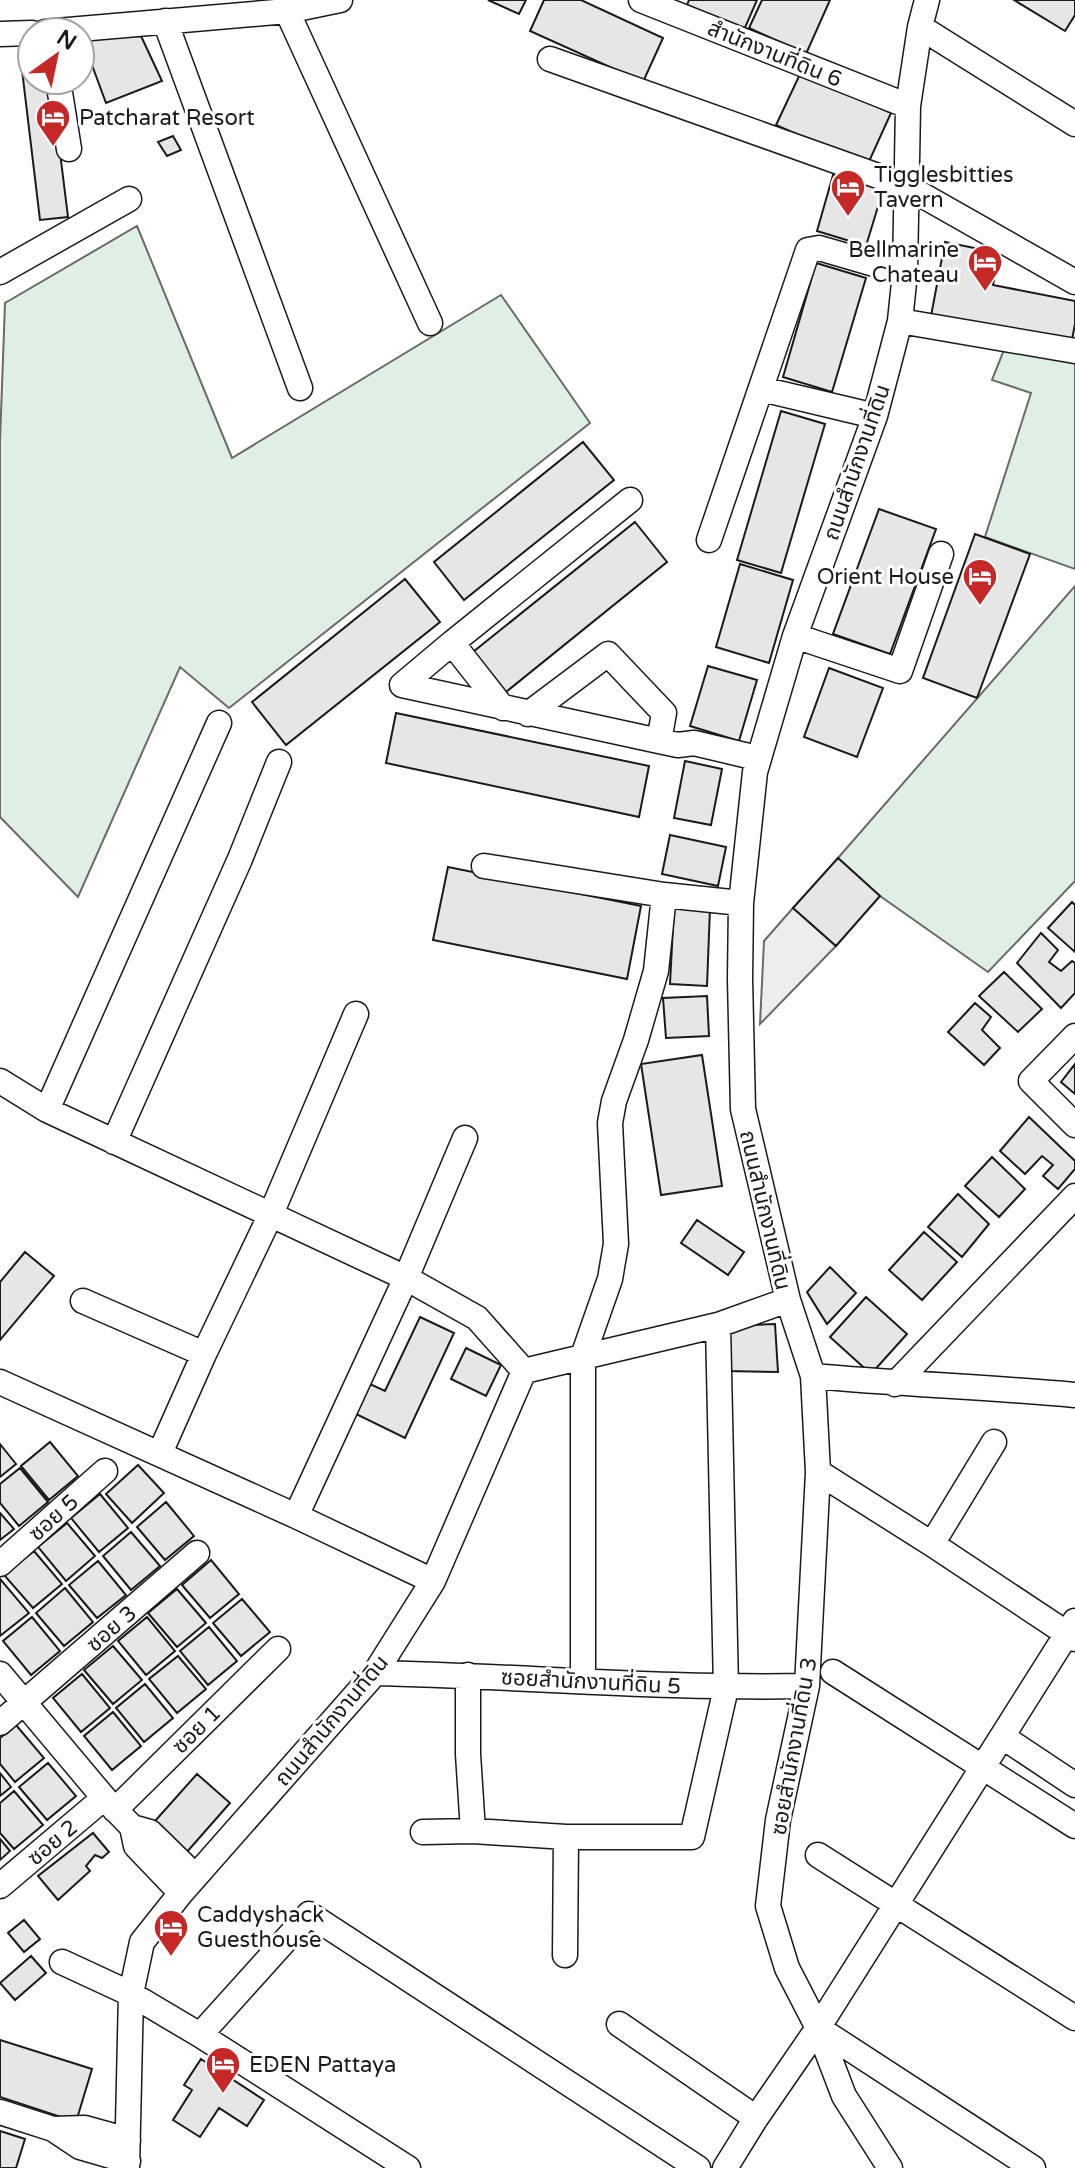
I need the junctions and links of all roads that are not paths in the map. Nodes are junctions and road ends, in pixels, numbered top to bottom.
1 (340, 0) edge
2 (641, 0) edge
3 (927, 0) edge
4 (287, 11) junction
5 (165, 21) junction
6 (920, 27) junction
7 (96, 28) edge
8 (550, 59) dead end
9 (61, 96) edge
10 (908, 106) junction
11 (1075, 124) edge
12 (69, 149) dead end
13 (906, 186) junction
14 (129, 199) dead end
15 (0, 272) edge
16 (905, 273) junction
17 (1075, 282) edge
18 (900, 321) junction
19 (430, 323) dead end
20 (1075, 351) edge
21 (300, 388) dead end
22 (761, 389) junction
23 (875, 416) junction
24 (630, 500) dead end
25 (709, 540) dead end
26 (941, 554) dead end
27 (795, 636) junction
28 (452, 643) junction
29 (503, 708) junction
30 (528, 714) junction
31 (219, 723) dead end
32 (669, 743) junction
33 (279, 762) dead end
34 (756, 765) junction
35 (484, 866) dead end
36 (664, 895) junction
37 (741, 903) junction
38 (356, 1014) dead end
39 (1075, 1036) edge
40 (0, 1081) edge
41 (47, 1110) junction
42 (1075, 1125) edge
43 (465, 1138) dead end
44 (114, 1142) junction
45 (1075, 1196) edge
46 (271, 1214) junction
47 (406, 1278) junction
48 (788, 1300) junction
49 (83, 1301) dead end
50 (718, 1325) junction
51 (204, 1354) junction
52 (583, 1356) junction
53 (524, 1371) junction
54 (813, 1376) junction
55 (0, 1382) edge
56 (895, 1384) junction
57 (1075, 1395) edge
58 (994, 1442) dead end
59 (160, 1453) junction
60 (105, 1471) dead end
61 (818, 1472) junction
62 (296, 1516) junction
63 (932, 1544) junction
64 (197, 1553) dead end
65 (0, 1564) edge
66 (433, 1581) junction
67 (1072, 1631) edge
68 (278, 1649) dead end
69 (833, 1672) dead end
70 (375, 1673) junction
71 (0, 1674) edge
72 (468, 1675) junction
73 (583, 1680) junction
74 (807, 1686) junction
75 (726, 1688) junction
76 (24, 1703) junction
77 (0, 1723) edge
78 (1003, 1737) junction
79 (984, 1768) junction
80 (1075, 1785) edge
81 (109, 1804) junction
82 (1075, 1826) edge
83 (473, 1831) junction
84 (423, 1832) dead end
85 (566, 1837) junction
86 (818, 1855) dead end
87 (188, 1884) junction
88 (0, 1886) edge
89 (897, 1904) junction
90 (565, 1955) dead end
91 (62, 1962) dead end
92 (131, 1994) junction
93 (1075, 2018) edge
94 (619, 2024) dead end
95 (818, 2028) junction
96 (200, 2035) junction
97 (0, 2112) edge
98 (756, 2118) junction
99 (128, 2157) edge
100 (408, 2168) edge
101 (698, 2168) edge
102 (725, 2168) edge
103 (890, 2168) edge
104 (1033, 2168) edge

1 - 4 street
2 - 10 street, สำนักงานที่ดิน 6
3 - 6 street, ถนนสำนักงานที่ดิน
4 - 5 street
4 - 19 street
5 - 7 street
5 - 21 street
6 - 10 street, ถนนสำนักงานที่ดิน
6 - 11 street
8 - 13 street
9 - 12 street
10 - 13 street, ถนนสำนักงานที่ดิน
13 - 16 street, ถนนสำนักงานที่ดิน
13 - 17 street
14 - 15 street
16 - 18 street, ถนนสำนักงานที่ดิน
16 - 22 street
18 - 20 street
18 - 23 street, ถนนสำนักงานที่ดิน
22 - 23 street
22 - 25 street
23 - 27 street, ถนนสำนักงานที่ดิน
24 - 28 street
26 - 27 street
27 - 34 street, ถนนสำนักงานที่ดิน
28 - 29 street
28 - 29 street
29 - 30 street
30 - 32 street
30 - 32 street
31 - 41 street
32 - 34 street
33 - 44 street
34 - 37 street, ถนนสำนักงานที่ดิน
35 - 36 street
36 - 37 street
36 - 52 street
37 - 48 street, ถนนสำนักงานที่ดิน
38 - 46 street
39 - 42 street
40 - 41 street
41 - 44 street
43 - 47 street
44 - 46 street
45 - 56 street
46 - 47 street
46 - 51 street
47 - 53 street
47 - 62 street
48 - 50 street, ถนนสำนักงานที่ดิน
48 - 54 street, ซอยสำนักงานที่ดิน 3
49 - 51 street
50 - 52 street, ถนนสำนักงานที่ดิน
50 - 75 street
51 - 59 street
52 - 53 street, ถนนสำนักงานที่ดิน
52 - 73 street
53 - 66 street, ถนนสำนักงานที่ดิน
54 - 56 street
54 - 61 street, ซอยสำนักงานที่ดิน 3
55 - 59 street
56 - 57 street
58 - 63 street
59 - 62 street
60 - 65 street, ซอย 5
61 - 63 street
61 - 74 street, ซอยสำนักงานที่ดิน 3
62 - 66 street
63 - 67 street
64 - 76 street, ซอย 3
66 - 70 street, ถนนสำนักงานที่ดิน
67 - 78 street
68 - 81 street, ซอย 1
69 - 79 street
70 - 72 street, ซอยสำนักงานที่ดิน 5
70 - 87 street, ถนนสำนักงานที่ดิน
71 - 76 street
72 - 73 street, ซอยสำนักงานที่ดิน 5
72 - 83 street
73 - 75 street, ซอยสำนักงานที่ดิน 5
74 - 75 street, ซอยสำนักงานที่ดิน 5
74 - 95 street, ซอยสำนักงานที่ดิน 3
75 - 85 street
76 - 77 street, ซอย 3
76 - 81 street
78 - 79 street
78 - 80 street
79 - 82 street
79 - 89 street
81 - 87 street
81 - 88 street, ซอย 2
83 - 84 street
83 - 85 street
85 - 90 street
86 - 89 street
87 - 92 street, ถนนสำนักงานที่ดิน
89 - 93 street
89 - 95 street
91 - 92 street
92 - 96 street
92 - 99 street, ถนนสำนักงานที่ดิน
94 - 98 street
95 - 98 street
95 - 103 street, ซอยสำนักงานที่ดิน 3
95 - 104 street
96 - 100 street
96 - 101 street
97 - 99 street
98 - 102 street

